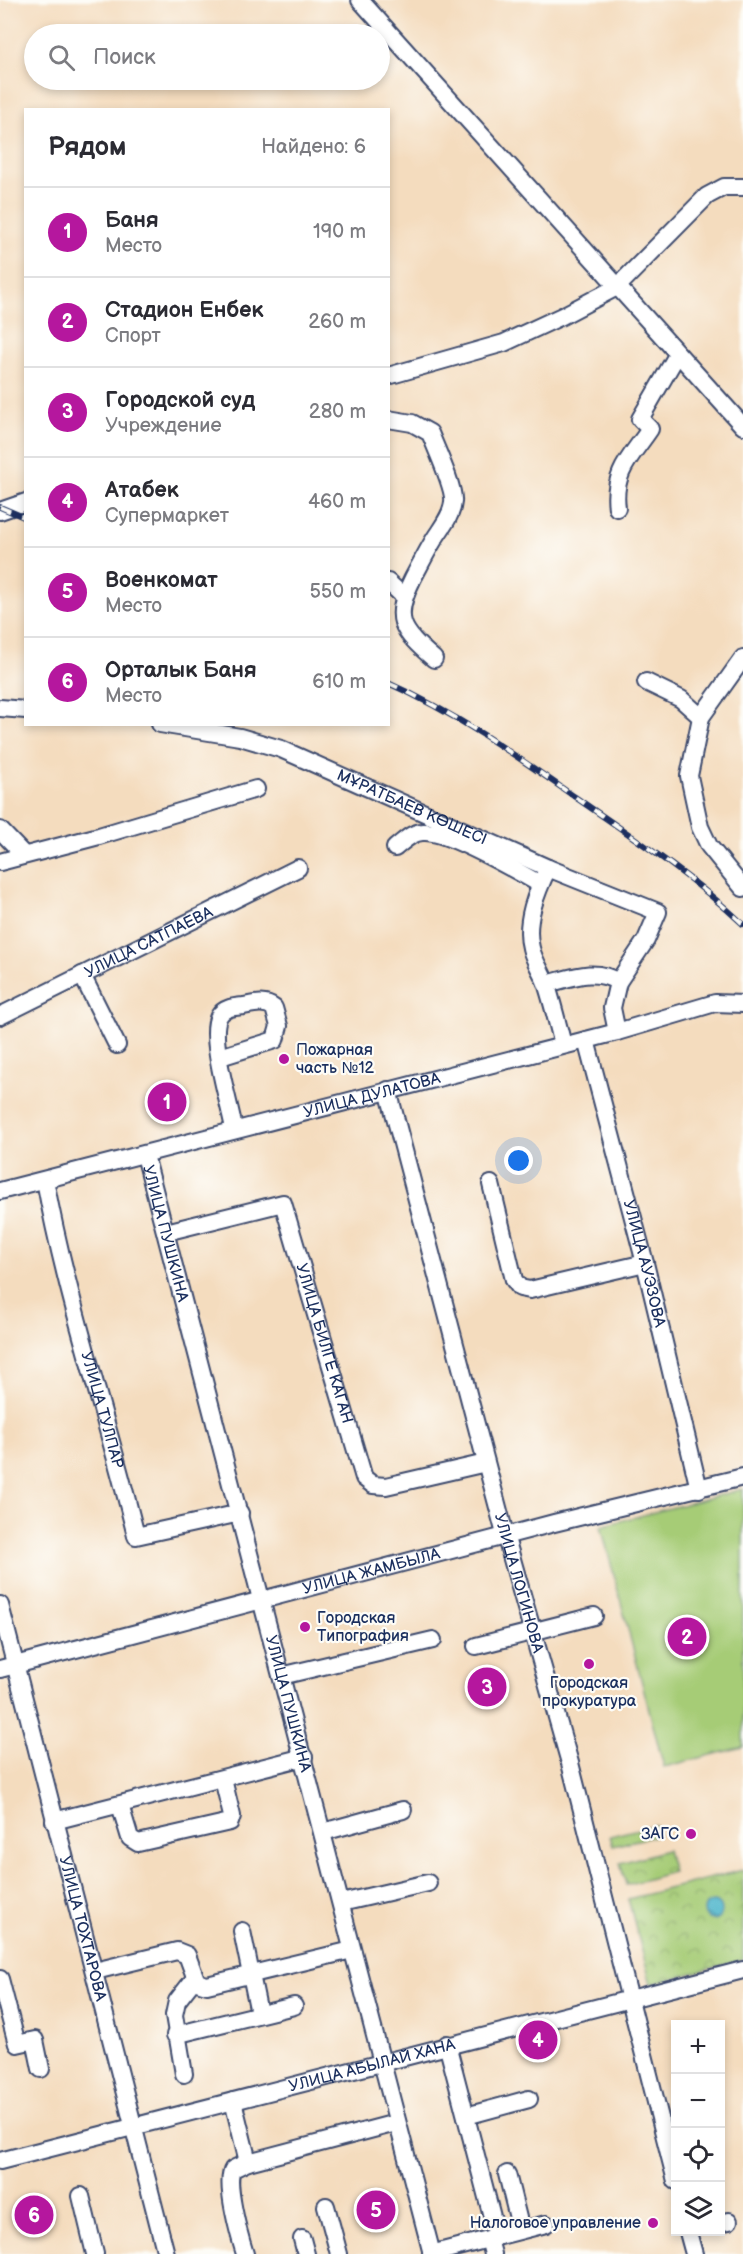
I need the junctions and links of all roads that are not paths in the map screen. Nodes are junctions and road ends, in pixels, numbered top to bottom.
1 (360, 0) edge
2 (381, 24) edge
3 (390, 34) edge
4 (743, 187) edge
5 (616, 286) junction
6 (677, 355) junction
7 (390, 375) edge
8 (390, 419) edge
9 (743, 426) edge
10 (24, 503) edge
11 (617, 508) dead end
12 (0, 511) edge
13 (390, 584) edge
14 (404, 597) junction
15 (743, 658) edge
16 (434, 659) dead end
17 (646, 682) dead end
18 (0, 708) edge
19 (24, 710) edge
20 (700, 717) junction
21 (172, 726) edge
22 (256, 789) dead end
23 (0, 830) edge
24 (395, 848) dead end
25 (24, 855) junction
26 (0, 862) edge
27 (298, 868) dead end
28 (548, 868) junction
29 (540, 884) junction
30 (743, 888) edge
31 (82, 975) junction
32 (618, 982) junction
33 (547, 984) junction
34 (743, 1004) edge
35 (0, 1016) edge
36 (617, 1032) junction
37 (586, 1040) junction
38 (117, 1045) dead end
39 (563, 1045) junction
40 (220, 1058) dead end
41 (388, 1090) junction
42 (234, 1129) junction
43 (146, 1155) junction
44 (45, 1180) junction
45 (491, 1184) dead end
46 (0, 1191) edge
47 (166, 1232) junction
48 (645, 1263) junction
49 (486, 1463) junction
50 (743, 1478) edge
51 (699, 1489) junction
52 (240, 1514) junction
53 (506, 1538) junction
54 (262, 1600) junction
55 (0, 1605) edge
56 (594, 1616) dead end
57 (532, 1631) junction
58 (433, 1640) dead end
59 (476, 1646) dead end
60 (7, 1667) edge
61 (281, 1676) junction
62 (304, 1757) junction
63 (223, 1779) junction
64 (120, 1805) junction
65 (403, 1810) dead end
66 (54, 1821) junction
67 (322, 1832) junction
68 (428, 1883) dead end
69 (340, 1903) junction
70 (242, 1931) dead end
71 (352, 1950) junction
72 (743, 1970) edge
73 (95, 1971) junction
74 (252, 1974) junction
75 (195, 1978) junction
76 (0, 1979) edge
77 (629, 1998) junction
78 (294, 2006) dead end
79 (259, 2013) junction
80 (6, 2027) edge
81 (175, 2035) junction
82 (447, 2044) junction
83 (381, 2063) junction
84 (41, 2069) dead end
85 (184, 2074) dead end
86 (529, 2099) dead end
87 (233, 2101) junction
88 (466, 2116) junction
89 (396, 2123) junction
90 (134, 2128) junction
91 (0, 2161) edge
92 (248, 2162) junction
93 (671, 2165) edge
94 (507, 2174) dead end
95 (81, 2196) dead end
96 (326, 2206) dead end
97 (546, 2224) dead end
98 (521, 2230) junction
99 (689, 2236) edge
100 (493, 2243) edge
101 (95, 2254) edge
102 (166, 2254) edge
103 (245, 2254) edge
104 (339, 2254) edge
105 (431, 2254) edge
106 (694, 2254) edge

1 - 2 street
3 - 5 street
4 - 5 street
5 - 6 street
5 - 7 street
6 - 9 street
6 - 11 street
8 - 14 street
10 - 12 street
13 - 14 street
14 - 16 street
15 - 20 street
17 - 20 street
18 - 19 street
20 - 30 street
21 - 28 street, МҰРАТБАЕВ КӨШЕСІ
22 - 25 street
23 - 25 street
24 - 29 street
25 - 26 street
27 - 31 street, УЛИЦА САТПАЕВА
28 - 29 street
28 - 32 street, МҰРАТБАЕВ КӨШЕСІ
29 - 33 street
31 - 35 street, УЛИЦА САТПАЕВА
31 - 38 street
32 - 33 street
32 - 36 street
33 - 39 street
34 - 36 street, УЛИЦА ДУЛАТОВА
36 - 37 street, УЛИЦА ДУЛАТОВА
37 - 39 street, УЛИЦА ДУЛАТОВА
37 - 48 street, УЛИЦА АУЭЗОВА
39 - 41 street, УЛИЦА ДУЛАТОВА
40 - 42 street
41 - 42 street, УЛИЦА ДУЛАТОВА
41 - 49 street, УЛИЦА ЛОГИНОВА
42 - 43 street, УЛИЦА ДУЛАТОВА
43 - 44 street, УЛИЦА ДУЛАТОВА
43 - 47 street, УЛИЦА ПУШКИНА
44 - 46 street, УЛИЦА ДУЛАТОВА
44 - 52 street, УЛИЦА ТУЛПАР
45 - 48 street
47 - 49 street, УЛИЦА БИЛГЕ КАГАН
47 - 52 street, УЛИЦА ПУШКИНА
48 - 51 street, УЛИЦА АУЭЗОВА
49 - 53 street, УЛИЦА ЛОГИНОВА
50 - 51 street, УЛИЦА ЖАМБЫЛА
51 - 53 street, УЛИЦА ЖАМБЫЛА
52 - 54 street, УЛИЦА ПУШКИНА
53 - 54 street, УЛИЦА ЖАМБЫЛА
53 - 57 street, УЛИЦА ЛОГИНОВА
54 - 60 street, УЛИЦА ЖАМБЫЛА
54 - 61 street, УЛИЦА ПУШКИНА
55 - 60 street, УЛИЦА ТОХТАРОВА
56 - 57 street
57 - 59 street
57 - 77 street, УЛИЦА ЛОГИНОВА
58 - 61 street
60 - 66 street, УЛИЦА ТОХТАРОВА
61 - 62 street, УЛИЦА ПУШКИНА
62 - 63 street
62 - 67 street, УЛИЦА ПУШКИНА
63 - 64 street
63 - 64 street
64 - 66 street
65 - 67 street
66 - 73 street, УЛИЦА ТОХТАРОВА
67 - 69 street, УЛИЦА ПУШКИНА
68 - 69 street
69 - 71 street, УЛИЦА ПУШКИНА
70 - 74 street
71 - 74 street
71 - 83 street, УЛИЦА ПУШКИНА
72 - 77 street, УЛИЦА АБЫЛАЙ ХАНА
73 - 75 street
73 - 90 street, УЛИЦА ТОХТАРОВА
74 - 75 street
74 - 79 street
75 - 81 street
76 - 80 street
77 - 82 street, УЛИЦА АБЫЛАЙ ХАНА
77 - 93 street, УЛИЦА ЛОГИНОВА
78 - 79 street
79 - 81 street
80 - 84 street
81 - 85 street
82 - 83 street, УЛИЦА АБЫЛАЙ ХАНА
82 - 88 street
83 - 87 street, УЛИЦА АБЫЛАЙ ХАНА
83 - 89 street, УЛИЦА ПУШКИНА
86 - 88 street
87 - 90 street, УЛИЦА АБЫЛАЙ ХАНА
87 - 92 street
88 - 100 street
89 - 92 street
89 - 105 street, УЛИЦА ПУШКИНА
90 - 91 street, УЛИЦА АБЫЛАЙ ХАНА
90 - 102 street, УЛИЦА ТОХТАРОВА
92 - 103 street
94 - 98 street
95 - 101 street
96 - 104 street
97 - 98 street
98 - 100 street
99 - 106 street
100 - 105 street

